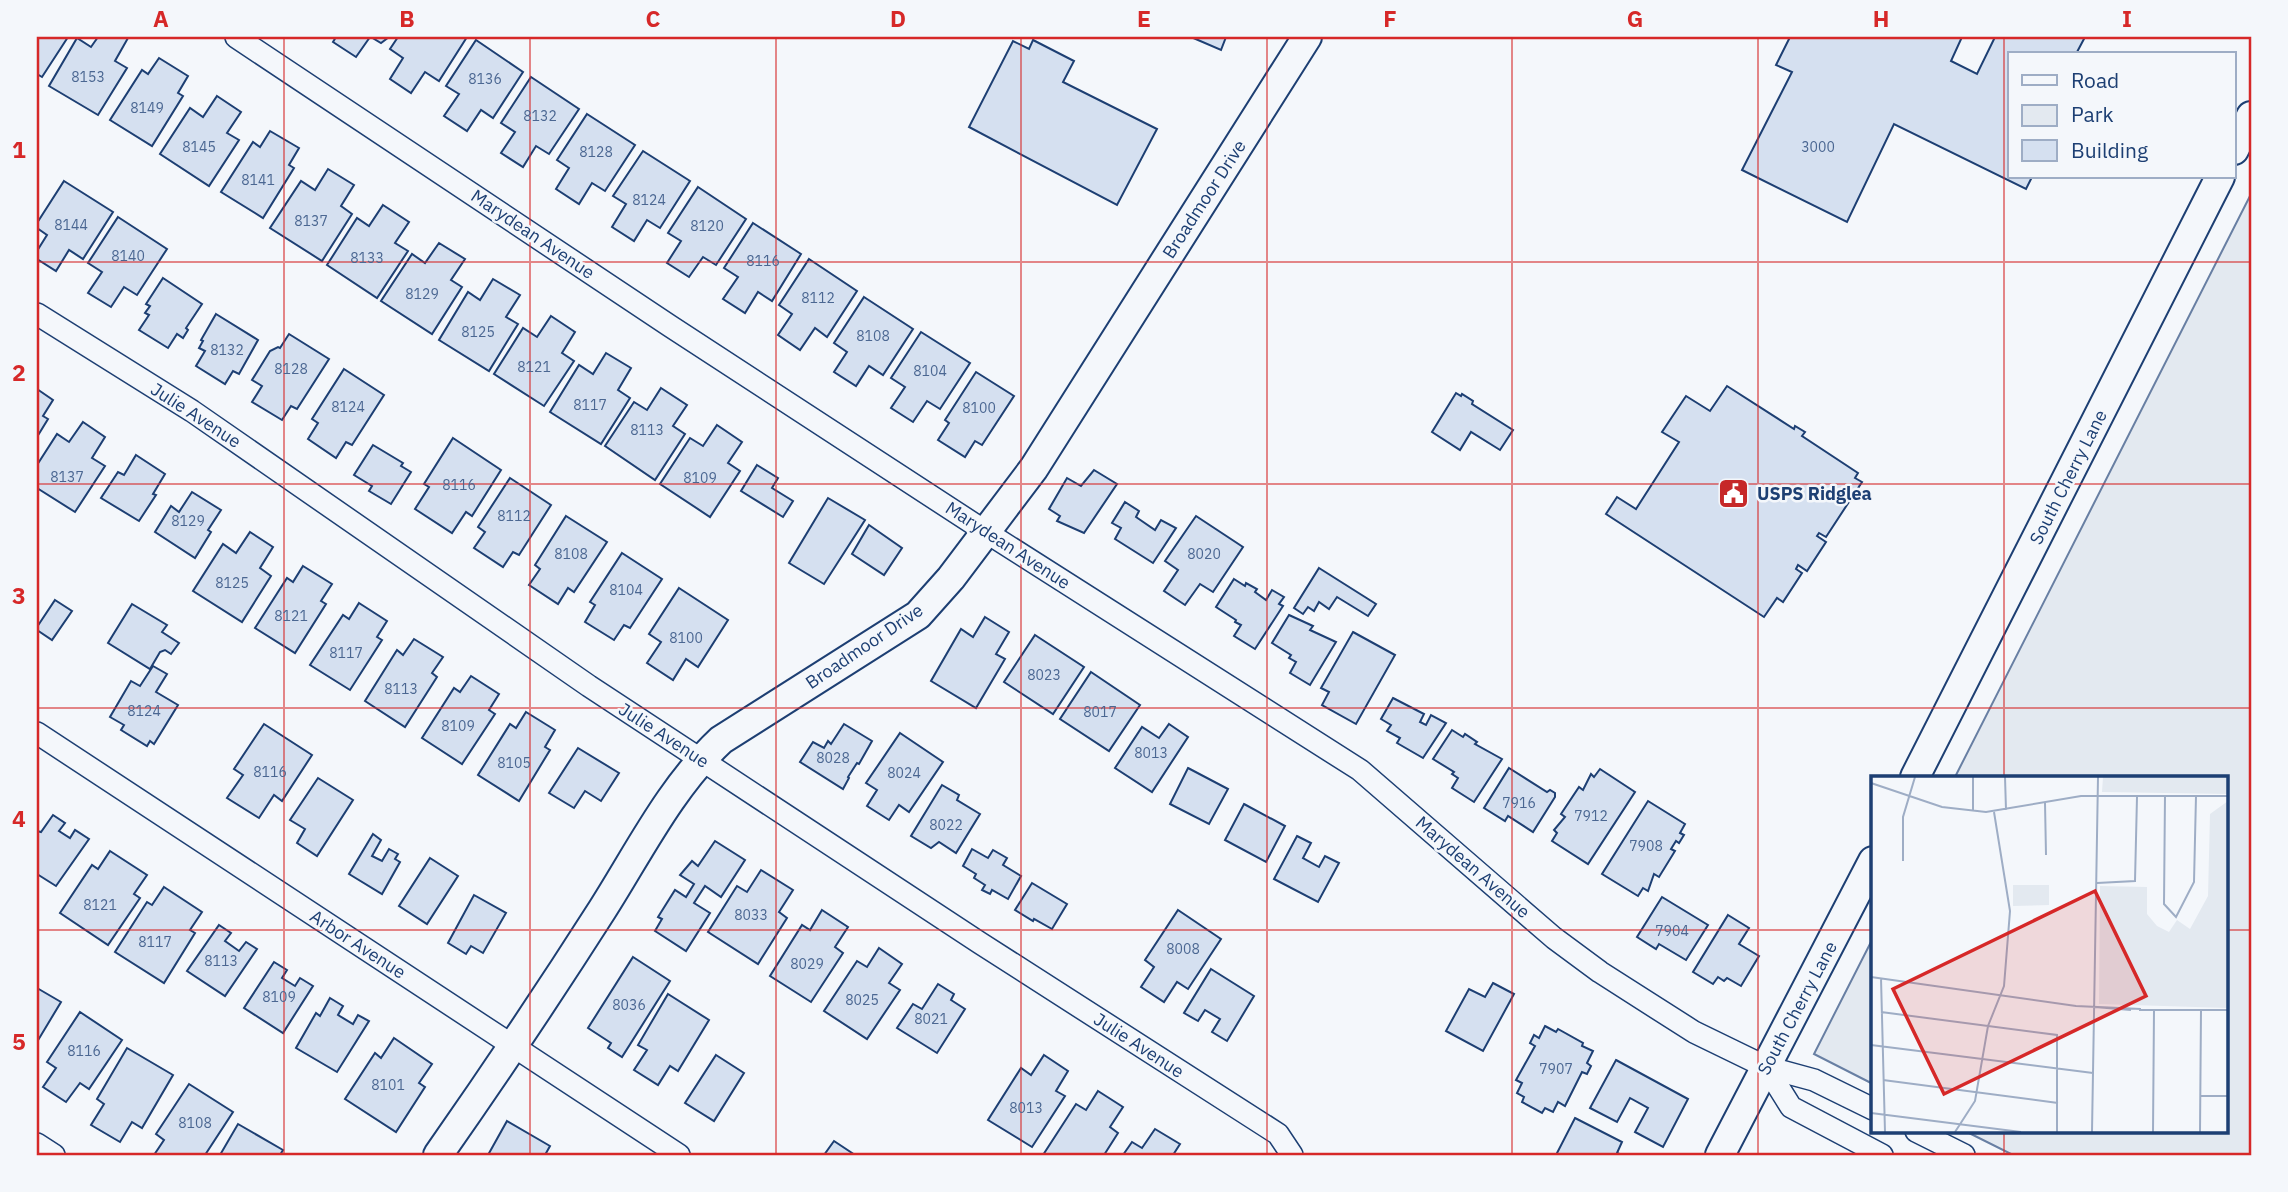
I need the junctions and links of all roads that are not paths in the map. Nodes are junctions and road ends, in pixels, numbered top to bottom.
1 (236, 37) edge
2 (1307, 37) edge
3 (2251, 116) edge
4 (2236, 146) edge
5 (2219, 178) edge
6 (37, 314) edge
7 (986, 531) junction
8 (37, 733) edge
9 (701, 759) junction
10 (1916, 776) edge
11 (1871, 865) edge
12 (514, 1046) junction
13 (1766, 1067) junction
14 (1871, 1108) edge
15 (1918, 1132) edge
16 (37, 1144) edge
17 (1292, 1154) edge
18 (54, 1155) edge
19 (438, 1155) edge
20 (679, 1155) edge
21 (1720, 1155) edge
22 (1882, 1155) edge
23 (1964, 1155) edge

1 - 7 street, Marydean Avenue
2 - 7 street, Broadmoor Drive
3 - 4 street
5 - 10 street, South Cherry Lane
6 - 9 street, Julie Avenue
7 - 9 street, Broadmoor Drive
7 - 13 street, Marydean Avenue
8 - 12 street, Arbor Avenue
9 - 12 street, Broadmoor Drive
9 - 17 street, Julie Avenue
11 - 13 street, South Cherry Lane
12 - 19 street, Broadmoor Drive
12 - 20 street, Arbor Avenue
13 - 14 street, Marydean Avenue
13 - 21 street, South Cherry Lane
13 - 22 street
15 - 23 street
16 - 18 street

